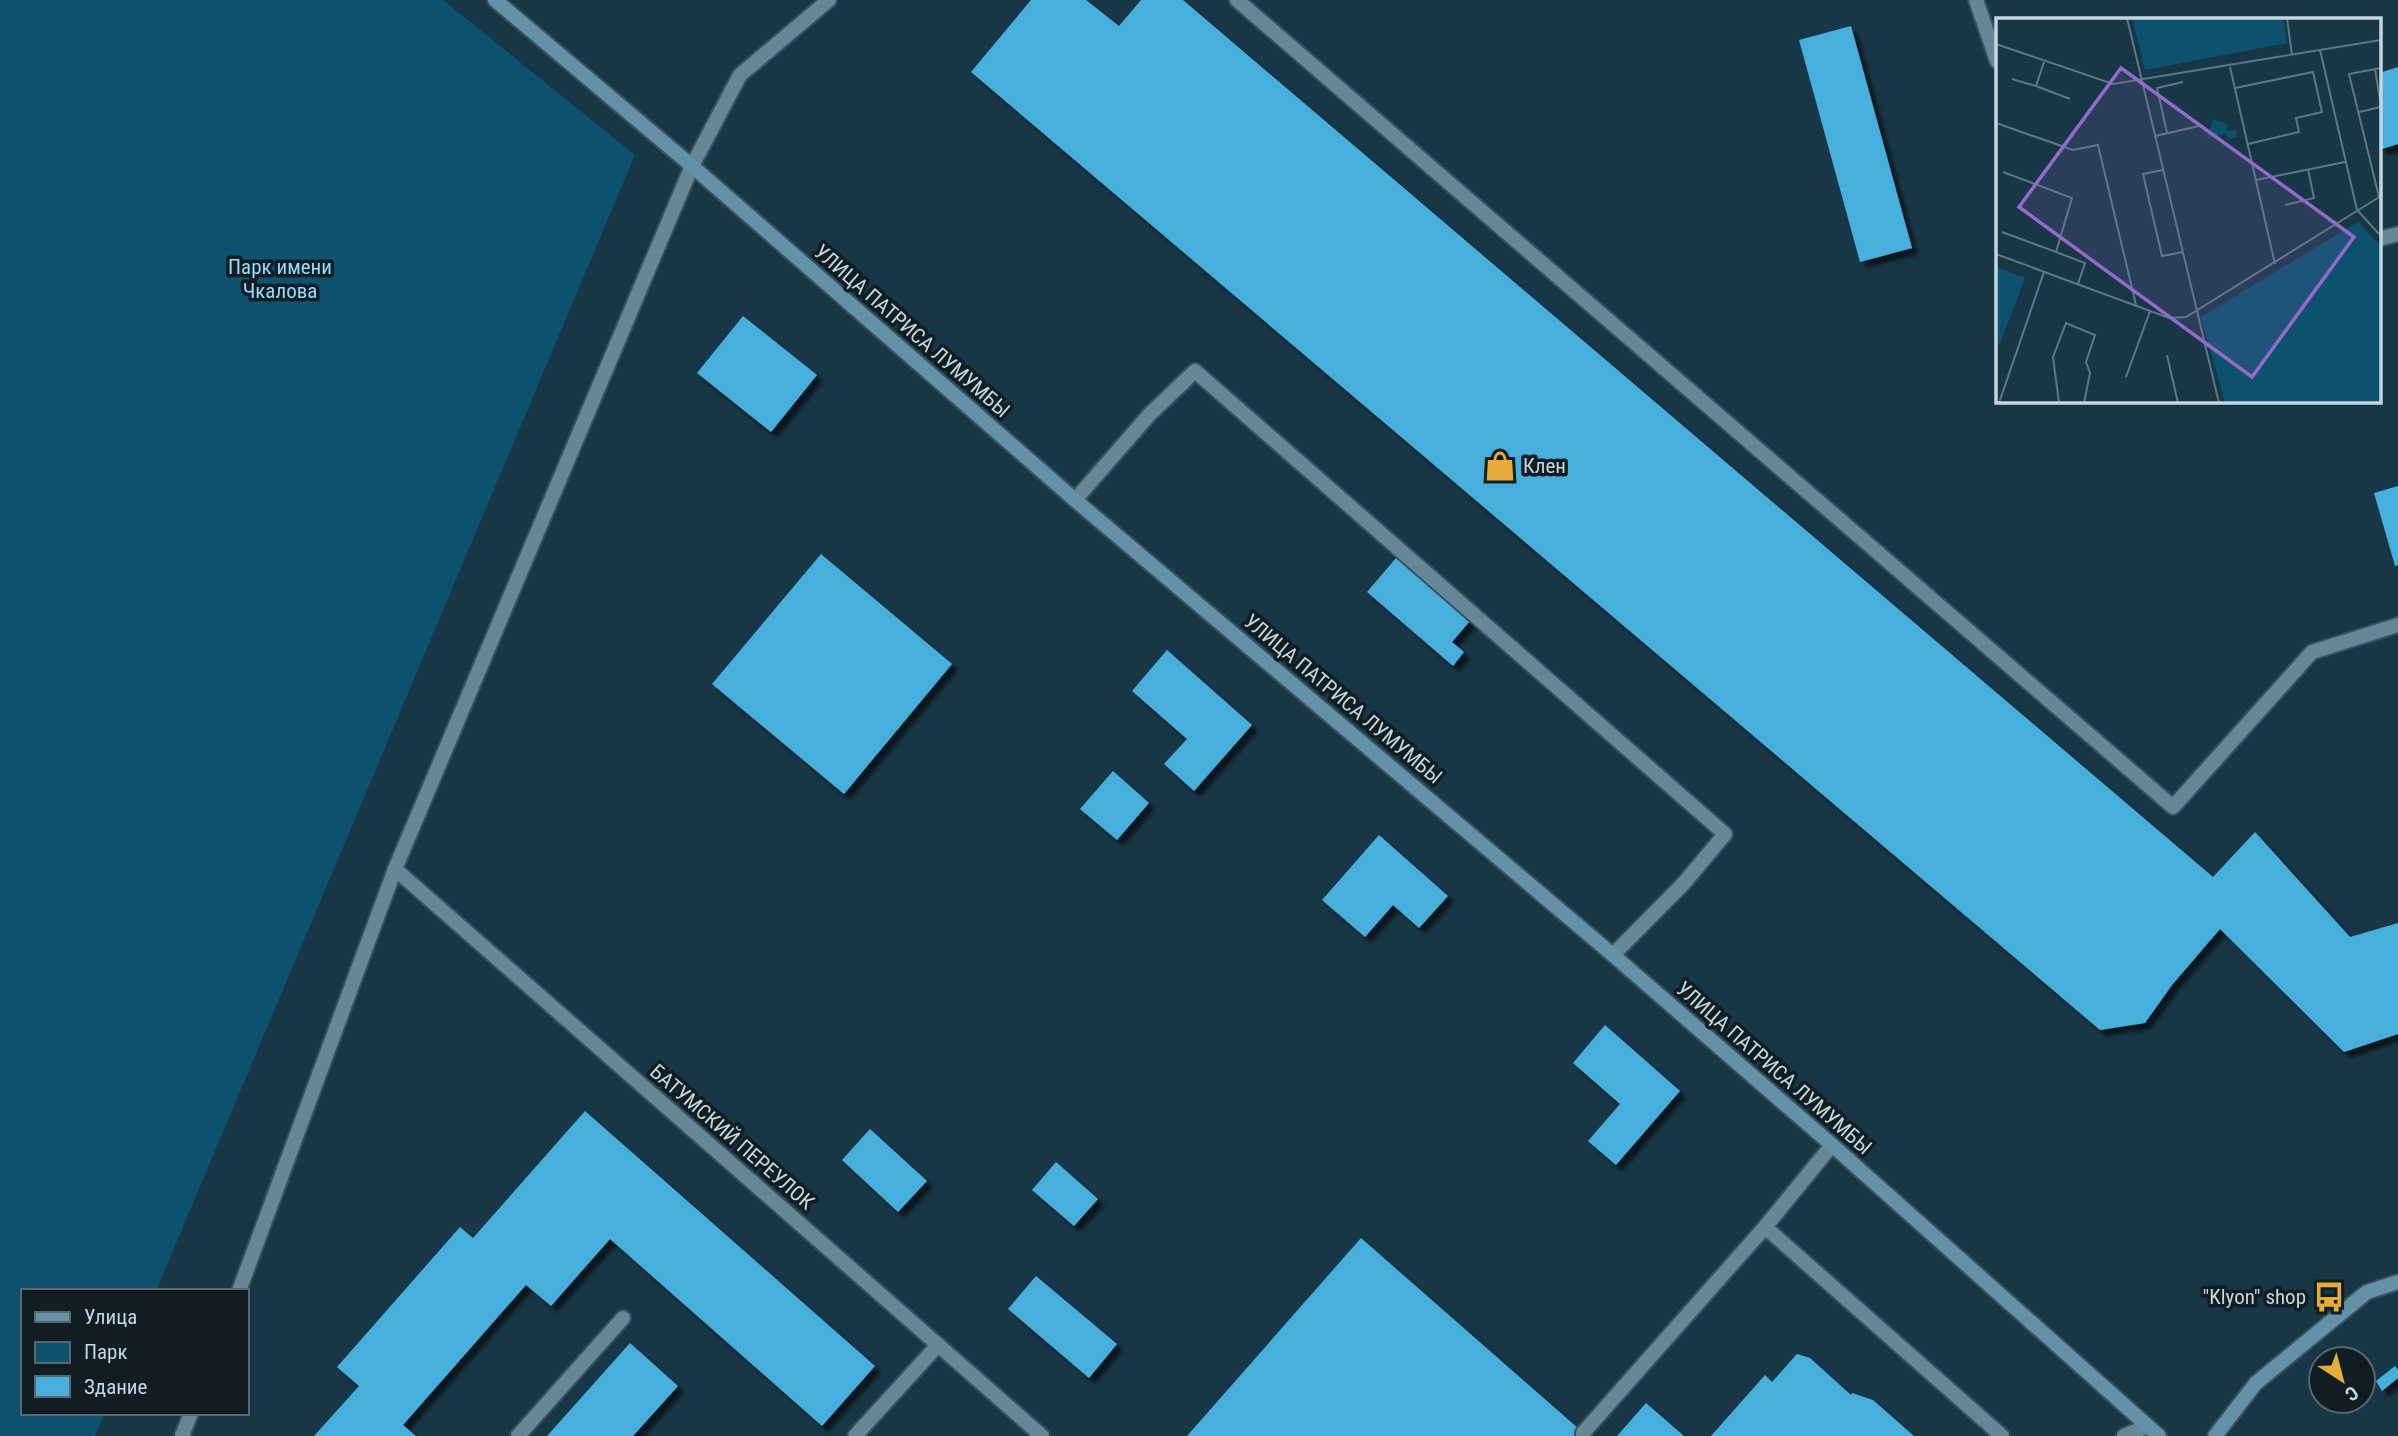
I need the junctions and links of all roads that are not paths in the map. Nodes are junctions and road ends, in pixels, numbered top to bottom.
1 (495, 0) edge
2 (829, 0) edge
3 (1237, 0) edge
4 (1976, 0) edge
5 (1996, 58) edge
6 (692, 166) junction
7 (2398, 234) edge
8 (2380, 239) edge
9 (1075, 500) junction
10 (2398, 625) edge
11 (395, 869) junction
12 (1613, 955) junction
13 (1832, 1145) junction
14 (1765, 1227) junction
15 (2398, 1282) edge
16 (240, 1289) edge
17 (623, 1318) dead end
18 (938, 1345) junction
19 (190, 1415) edge
20 (2148, 1426) junction
21 (1583, 1433) dead end
22 (182, 1436) edge
23 (518, 1436) edge
24 (855, 1436) edge
25 (1042, 1436) edge
26 (2003, 1436) edge
27 (2124, 1436) edge
28 (2159, 1436) edge
29 (2215, 1436) edge

1 - 6 street, УЛИЦА ПАТРИСА ЛУМУМБЫ
2 - 6 street
3 - 10 street
4 - 5 street
6 - 9 street, УЛИЦА ПАТРИСА ЛУМУМБЫ
6 - 11 street
7 - 8 street
9 - 12 street, УЛИЦА ПАТРИСА ЛУМУМБЫ
9 - 12 street
11 - 16 street
11 - 18 street, БАТУМСКИЙ ПЕРЕУЛОК
12 - 13 street, УЛИЦА ПАТРИСА ЛУМУМБЫ
13 - 14 street
13 - 20 street, УЛИЦА ПАТРИСА ЛУМУМБЫ
14 - 21 street
14 - 26 street
15 - 29 street
17 - 23 street
18 - 24 street
18 - 25 street, БАТУМСКИЙ ПЕРЕУЛОК
19 - 22 street
20 - 27 street
20 - 28 street, УЛИЦА ПАТРИСА ЛУМУМБЫ

